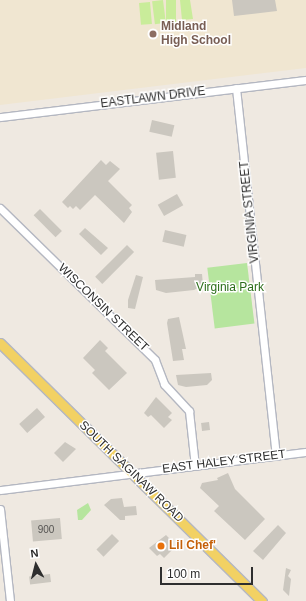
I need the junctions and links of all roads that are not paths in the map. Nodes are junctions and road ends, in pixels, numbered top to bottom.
1 (306, 80) edge
2 (236, 88) junction
3 (0, 117) edge
4 (0, 208) edge
5 (0, 343) edge
6 (306, 452) edge
7 (276, 456) junction
8 (195, 466) junction
9 (132, 474) junction
10 (0, 490) edge
11 (0, 509) edge
12 (10, 601) edge
13 (262, 601) edge

1 - 2 street, EASTLAWN DRIVE
2 - 3 street, EASTLAWN DRIVE
2 - 7 street, VIRGINIA STREET
4 - 8 street, WISCONSIN STREET
5 - 9 main road, SOUTH SAGINAW ROAD
6 - 7 street, EAST HALEY STREET
7 - 8 street, EAST HALEY STREET
8 - 9 street, EAST HALEY STREET
9 - 10 street, EAST HALEY STREET
9 - 13 main road, SOUTH SAGINAW ROAD
11 - 12 street

